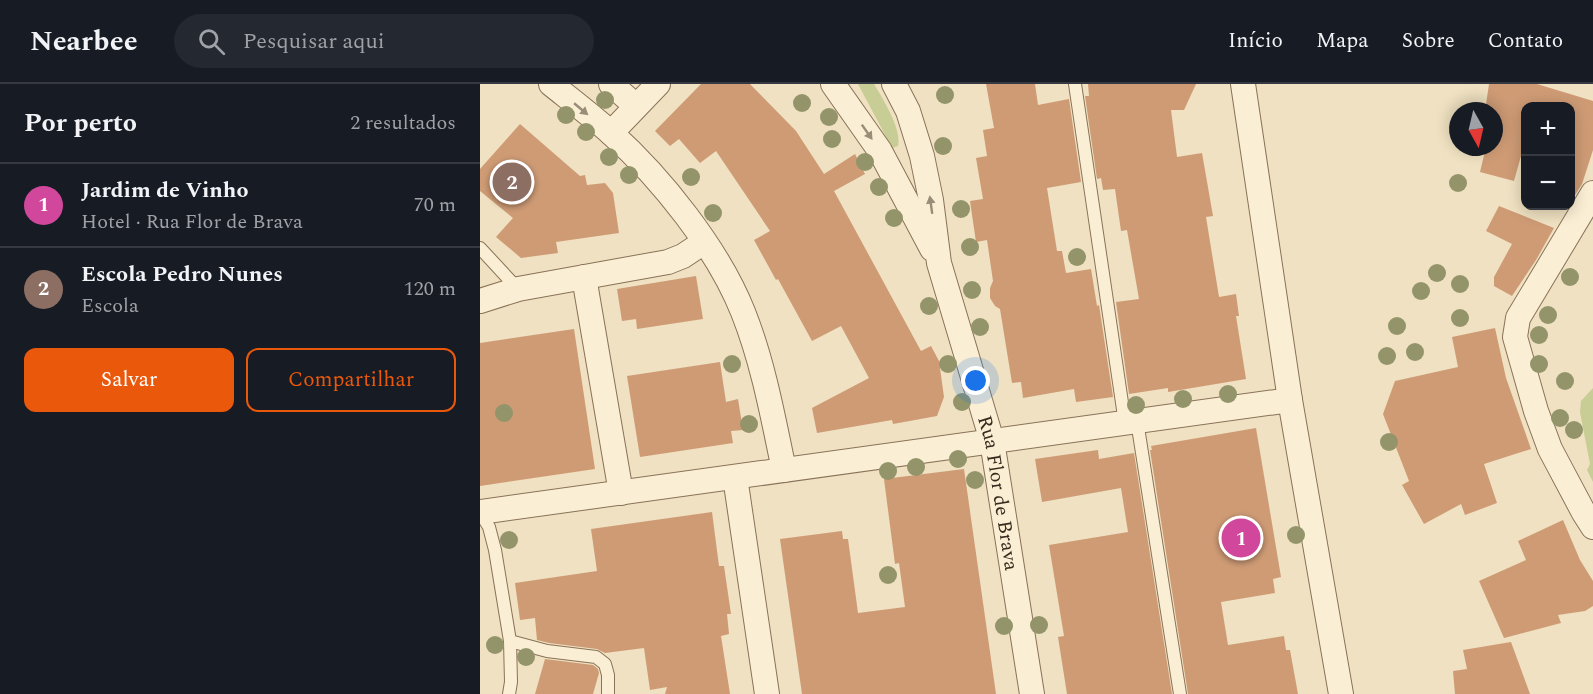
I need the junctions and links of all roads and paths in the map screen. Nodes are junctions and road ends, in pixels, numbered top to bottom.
1 (551, 84) edge
2 (611, 84) edge
3 (658, 84) edge
4 (833, 84) edge
5 (894, 84) edge
6 (1075, 84) edge
7 (1243, 84) edge
8 (636, 106) junction
9 (611, 133) junction
10 (1593, 193) edge
11 (704, 242) junction
12 (480, 248) edge
13 (939, 263) junction
14 (584, 277) junction
15 (518, 289) junction
16 (480, 301) edge
17 (1290, 400) junction
18 (1131, 422) junction
19 (992, 441) junction
20 (784, 470) junction
21 (735, 477) junction
22 (621, 493) junction
23 (480, 512) edge
24 (1593, 527) edge
25 (510, 641) junction
26 (509, 694) edge
27 (608, 694) edge
28 (767, 694) edge
29 (1032, 694) edge
30 (1180, 694) edge
31 (1341, 694) edge

1 -> 9 street
2 - 8 street
3 - 8 street
4 -> 13 street
13 -> 5 street
6 - 18 lane
7 - 17 street
8 - 9 street
9 - 11 street
10 - 24 street
11 - 14 street
11 - 20 street
12 - 15 lane
13 - 19 street, Rua Flor de Brava
14 - 15 street
14 - 22 street
15 - 16 street
17 - 18 street
17 - 31 street
18 - 19 street
18 - 30 lane
19 - 20 street
19 - 29 street, Rua Flor de Brava
20 - 21 street
21 - 22 street
21 - 28 street
22 - 23 street
23 - 25 lane
25 - 26 lane
25 - 27 lane

